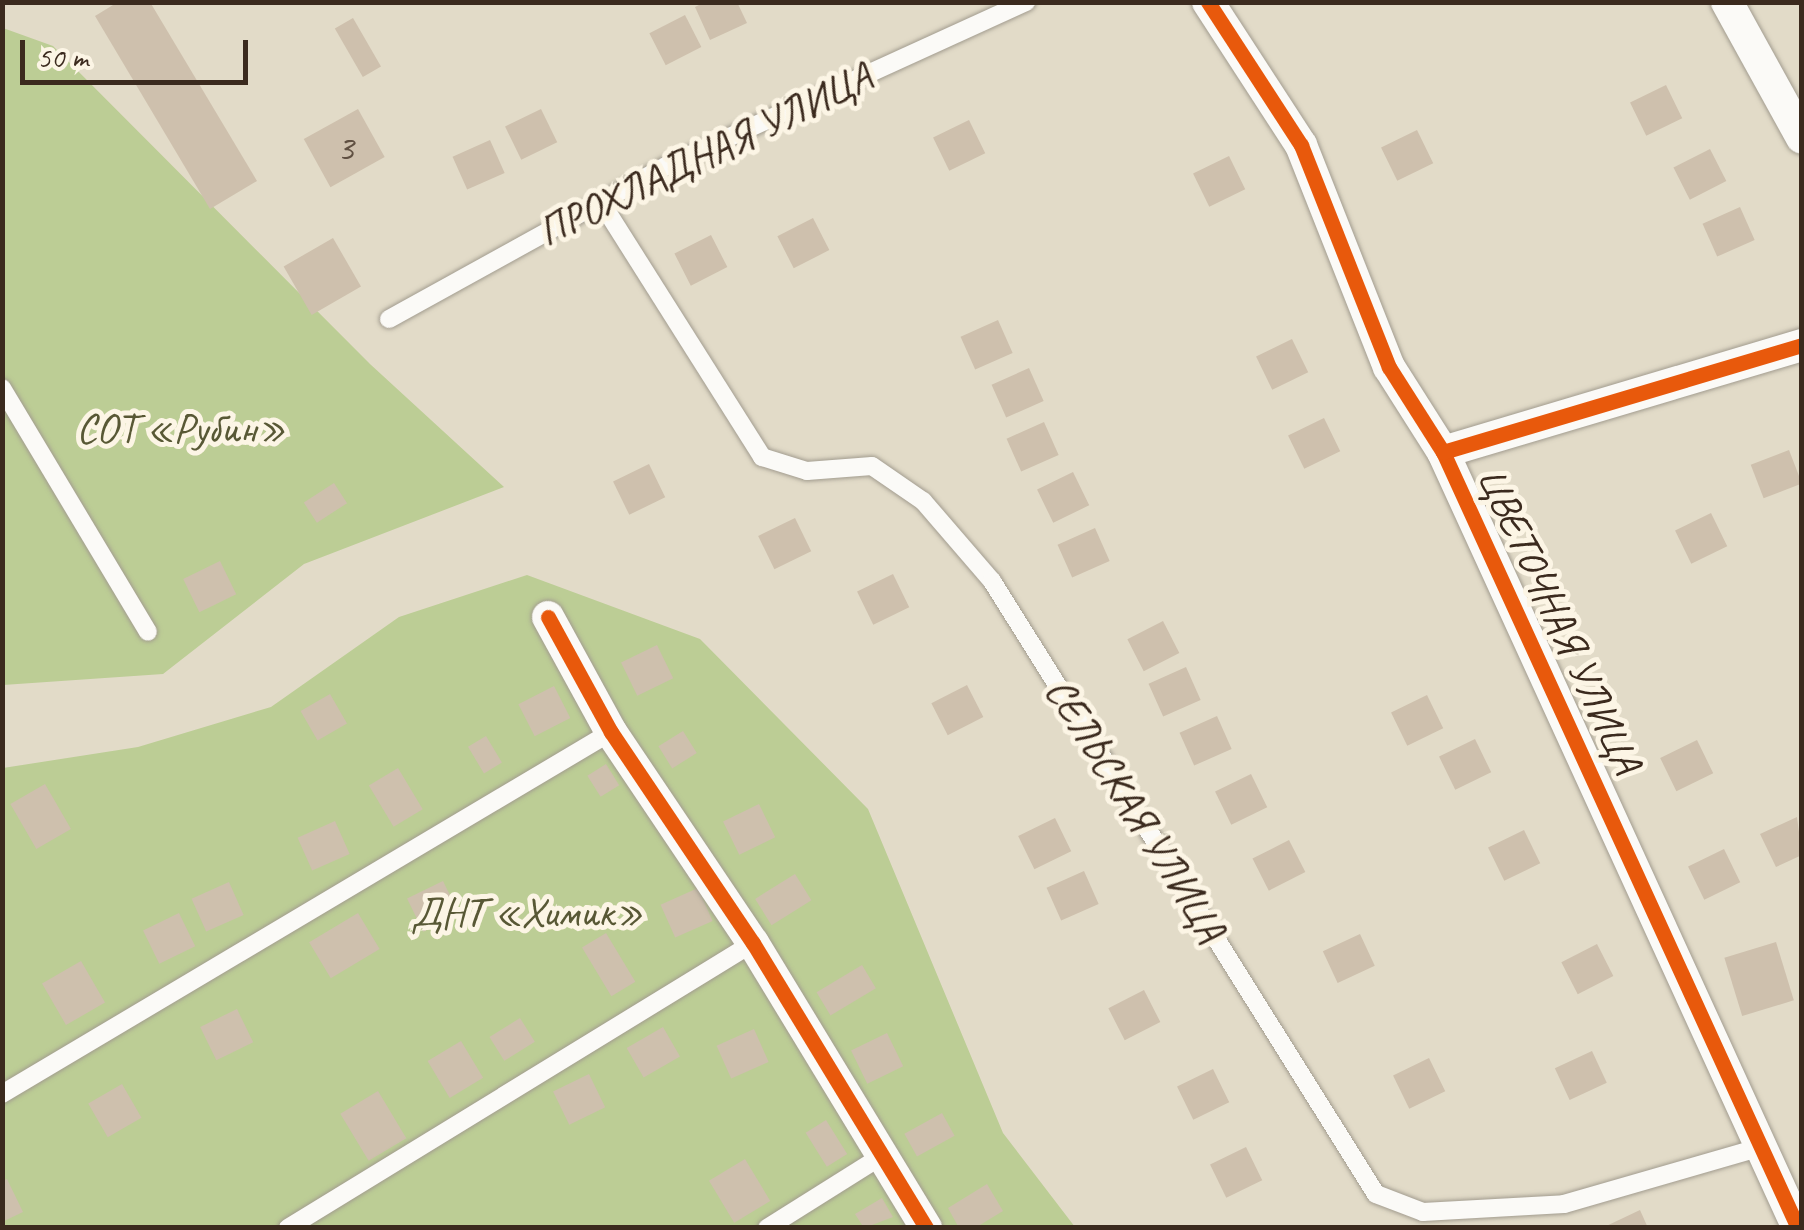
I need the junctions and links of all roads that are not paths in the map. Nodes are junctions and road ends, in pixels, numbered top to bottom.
1 (1026, 2) edge
2 (1208, 2) edge
3 (1727, 2) edge
4 (1802, 138) edge
5 (601, 202) junction
6 (389, 319) dead end
7 (1802, 344) edge
8 (2, 388) edge
9 (1443, 452) junction
10 (548, 617) dead end
11 (148, 632) dead end
12 (611, 732) junction
13 (753, 944) junction
14 (2, 1094) edge
15 (1762, 1147) junction
16 (882, 1156) junction
17 (288, 1228) edge
18 (768, 1228) edge
19 (926, 1228) edge
20 (1798, 1228) edge

1 - 5 lane, ПРОХЛАДНАЯ УЛИЦА
2 - 9 street, ЦВЕТОЧНАЯ УЛИЦА
3 - 4 street
5 - 6 lane, ПРОХЛАДНАЯ УЛИЦА
5 - 15 lane, СЕЛЬСКАЯ УЛИЦА
7 - 9 street
8 - 11 lane
9 - 15 street, ЦВЕТОЧНАЯ УЛИЦА
10 - 12 street
12 - 13 street
12 - 14 lane
13 - 16 street
13 - 17 lane
15 - 20 street, ЦВЕТОЧНАЯ УЛИЦА
16 - 18 lane
16 - 19 street

